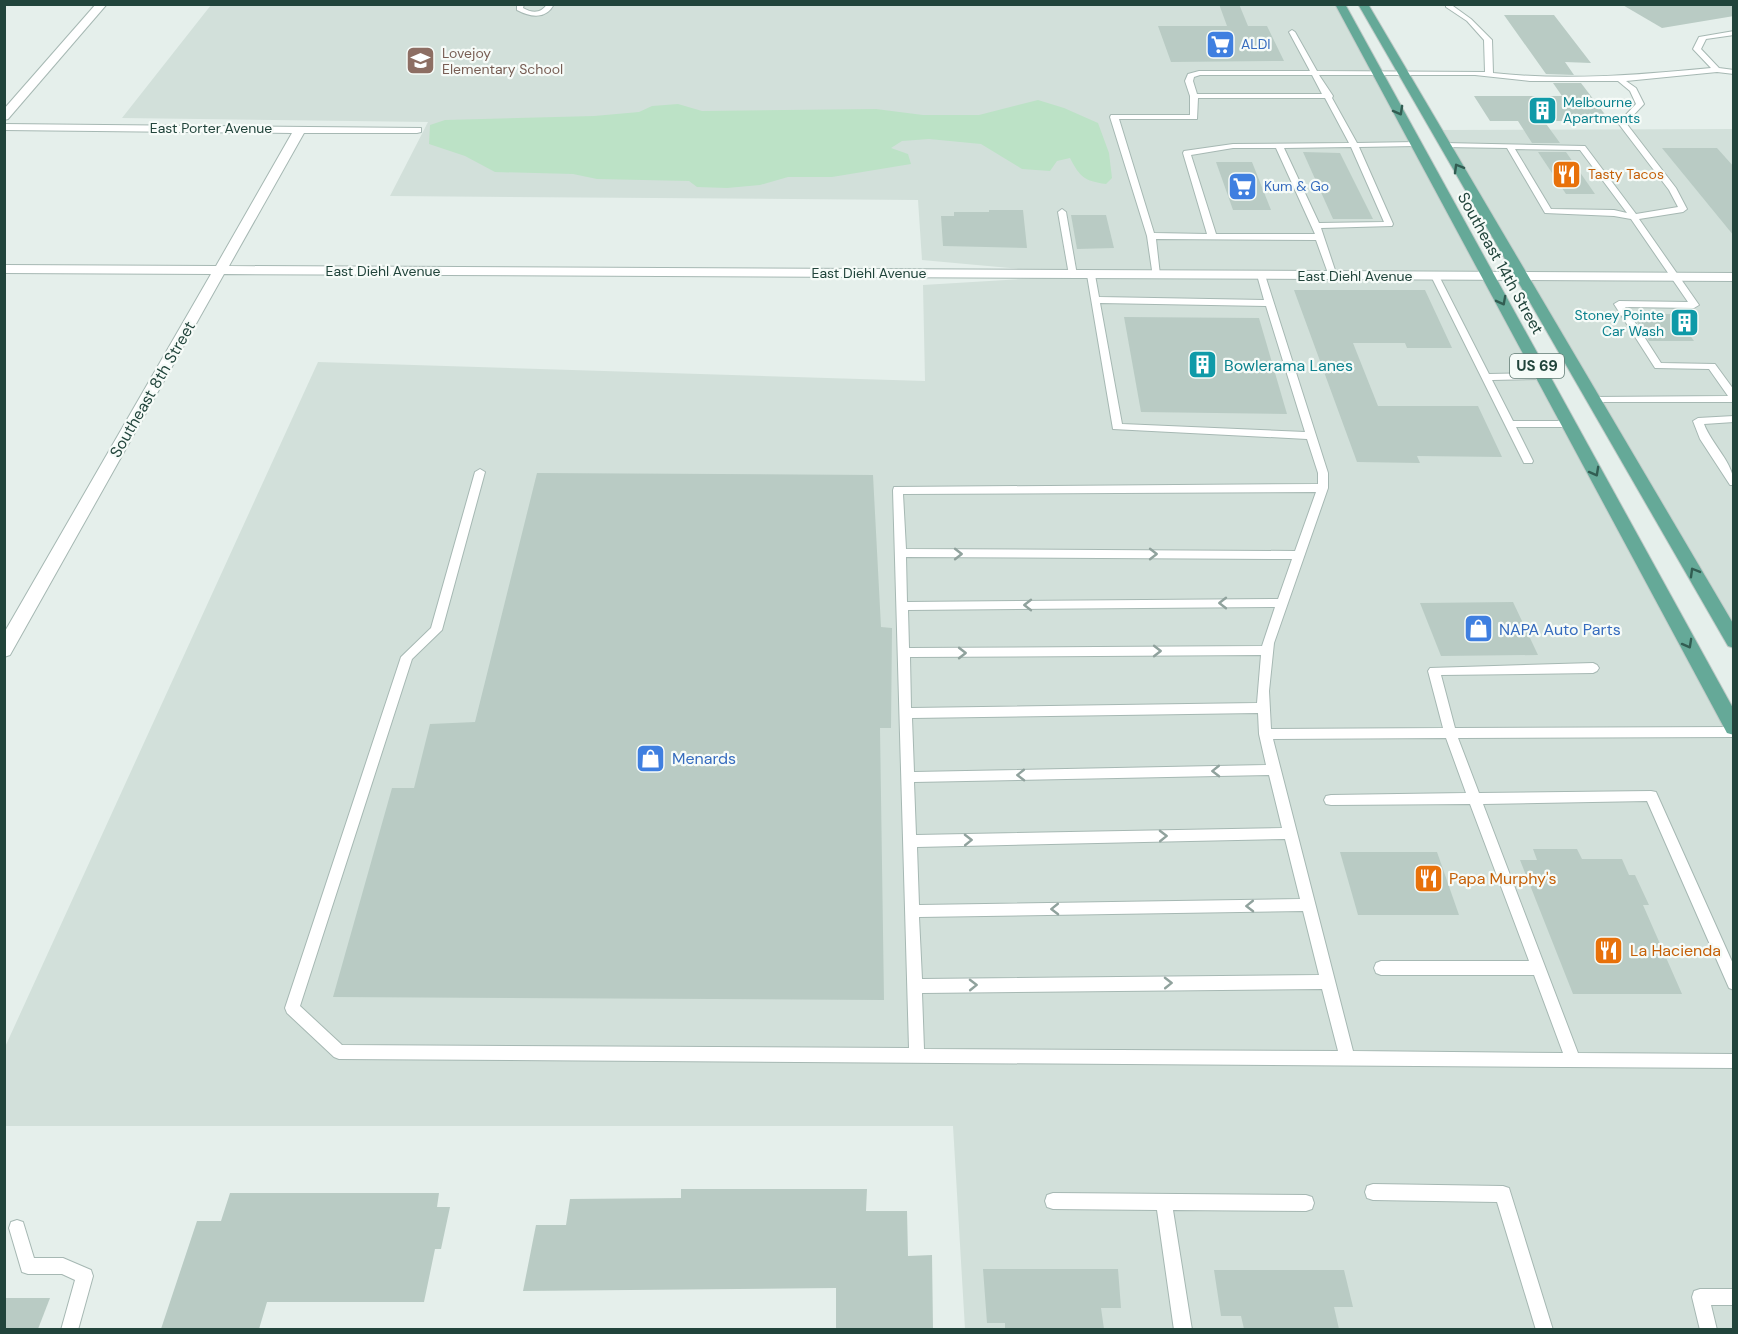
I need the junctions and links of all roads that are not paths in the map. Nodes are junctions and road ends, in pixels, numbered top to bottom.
1 (102, 4) edge
2 (521, 4) edge
3 (551, 4) edge
4 (1340, 4) edge
5 (1363, 4) edge
6 (1448, 5) edge
7 (1292, 32) dead end
8 (1734, 33) edge
9 (1717, 70) junction
10 (1316, 72) junction
11 (1378, 72) junction
12 (1402, 72) junction
13 (1734, 72) edge
14 (1490, 75) junction
15 (1620, 79) junction
16 (1194, 96) junction
17 (1329, 96) junction
18 (4, 117) edge
19 (4, 127) edge
20 (300, 129) junction
21 (417, 130) dead end
22 (1416, 144) junction
23 (1354, 145) junction
24 (1444, 145) junction
25 (1280, 146) junction
26 (1510, 146) junction
27 (1062, 212) dead end
28 (1634, 217) junction
29 (1316, 226) junction
30 (1151, 236) junction
31 (1212, 236) junction
32 (1319, 237) junction
33 (4, 269) edge
34 (220, 270) junction
35 (1073, 274) junction
36 (1091, 274) junction
37 (1156, 275) junction
38 (1260, 275) junction
39 (1333, 276) junction
40 (1435, 276) junction
41 (1489, 277) junction
42 (1522, 277) junction
43 (1674, 277) junction
44 (1734, 277) edge
45 (1095, 300) junction
46 (1269, 303) junction
47 (1542, 376) junction
48 (1486, 377) junction
49 (1734, 399) edge
50 (1594, 400) junction
51 (1734, 419) edge
52 (1510, 424) junction
53 (1569, 424) junction
54 (1311, 436) junction
55 (1528, 461) dead end
56 (480, 472) dead end
57 (1734, 482) edge
58 (1323, 488) junction
59 (900, 553) junction
60 (1298, 555) junction
61 (1282, 603) junction
62 (902, 606) junction
63 (1734, 641) edge
64 (4, 650) edge
65 (1267, 650) junction
66 (903, 653) junction
67 (1593, 668) dead end
68 (1264, 708) junction
69 (906, 713) junction
70 (1734, 730) edge
71 (1450, 733) junction
72 (1265, 734) junction
73 (1274, 770) junction
74 (908, 777) junction
75 (1474, 798) junction
76 (1331, 800) dead end
77 (1290, 832) junction
78 (910, 841) junction
79 (1308, 905) junction
80 (912, 911) junction
81 (1381, 968) dead end
82 (1538, 968) junction
83 (1328, 982) junction
84 (1734, 983) edge
85 (915, 986) junction
86 (917, 1056) junction
87 (1347, 1058) junction
88 (1573, 1060) junction
89 (1734, 1061) edge
90 (1372, 1192) dead end
91 (1053, 1200) dead end
92 (1164, 1202) junction
93 (1306, 1203) dead end
94 (17, 1228) dead end
95 (1734, 1297) edge
96 (69, 1329) edge
97 (1183, 1329) edge
98 (1545, 1329) edge
99 (1709, 1329) edge

1 - 18 street
2 - 3 lane
4 - 11 main road, Southeast 14th Street / US 69
5 - 12 main road, Southeast 14th Street / US 69
6 - 14 lane
7 - 10 lane
8 - 9 lane
9 - 13 lane
9 - 15 lane
10 - 11 lane
10 - 16 lane
10 - 17 lane
11 - 12 lane
11 -> 22 main road, Southeast 14th Street / US 69
12 - 14 lane
12 - 24 main road, Southeast 14th Street / US 69
14 - 15 lane
15 - 28 lane
16 - 17 lane
16 - 30 lane
17 - 23 lane
19 - 20 street, East Porter Avenue
20 - 21 street, East Porter Avenue
20 - 34 street, Southeast 8th Street
22 - 23 lane
22 - 41 main road, Southeast 14th Street / US 69
23 - 25 lane
23 - 29 lane
24 - 26 lane
42 -> 24 main road, Southeast 14th Street / US 69
25 - 29 lane
25 - 31 lane
26 - 28 lane
26 - 28 lane
27 - 35 lane
28 - 43 lane
29 - 32 lane
30 - 31 lane
30 - 37 lane
31 - 32 lane
32 - 39 lane
33 - 34 street, East Diehl Avenue
34 - 35 street, East Diehl Avenue
34 - 64 street, Southeast 8th Street
35 - 36 street, East Diehl Avenue
36 - 37 street, East Diehl Avenue
36 - 45 lane
37 - 38 street, East Diehl Avenue
38 - 39 street, East Diehl Avenue
38 - 46 lane
39 - 40 street, East Diehl Avenue
40 - 41 street, East Diehl Avenue
40 - 48 lane
41 - 42 street, East Diehl Avenue
41 -> 47 main road, Southeast 14th Street / US 69
42 - 43 street, East Diehl Avenue
42 - 50 main road, Southeast 14th Street / US 69
43 - 44 street, East Diehl Avenue
43 - 49 lane
45 - 46 lane
45 - 54 lane
46 - 54 lane
47 - 48 lane
47 - 53 main road, Southeast 14th Street / US 69
48 - 52 lane
49 - 50 lane
63 -> 50 main road, Southeast 14th Street / US 69
51 - 57 lane
52 - 53 lane
52 - 55 lane
53 -> 70 main road, Southeast 14th Street / US 69
54 - 58 lane
56 - 86 lane
58 - 59 lane
58 - 60 lane
59 -> 60 lane
59 - 62 lane
60 - 61 lane
61 -> 62 lane
61 - 65 lane
62 - 66 lane
66 -> 65 lane
65 - 68 lane
66 - 69 lane
67 - 71 lane
68 - 69 lane
68 - 72 lane
69 - 74 lane
70 - 71 lane
71 - 72 lane
71 - 75 lane
72 - 73 lane
73 -> 74 lane
73 - 77 lane
74 - 78 lane
75 - 76 lane
75 - 82 lane
75 - 84 lane
78 -> 77 lane
77 - 79 lane
78 - 80 lane
79 -> 80 lane
79 - 83 lane
80 - 85 lane
81 - 82 lane
82 - 88 lane
85 -> 83 lane
83 - 87 lane
85 - 86 lane
86 - 87 lane
87 - 88 lane
88 - 89 lane
90 - 98 lane
91 - 92 lane
92 - 93 lane
92 - 97 lane
94 - 96 lane
95 - 99 lane

